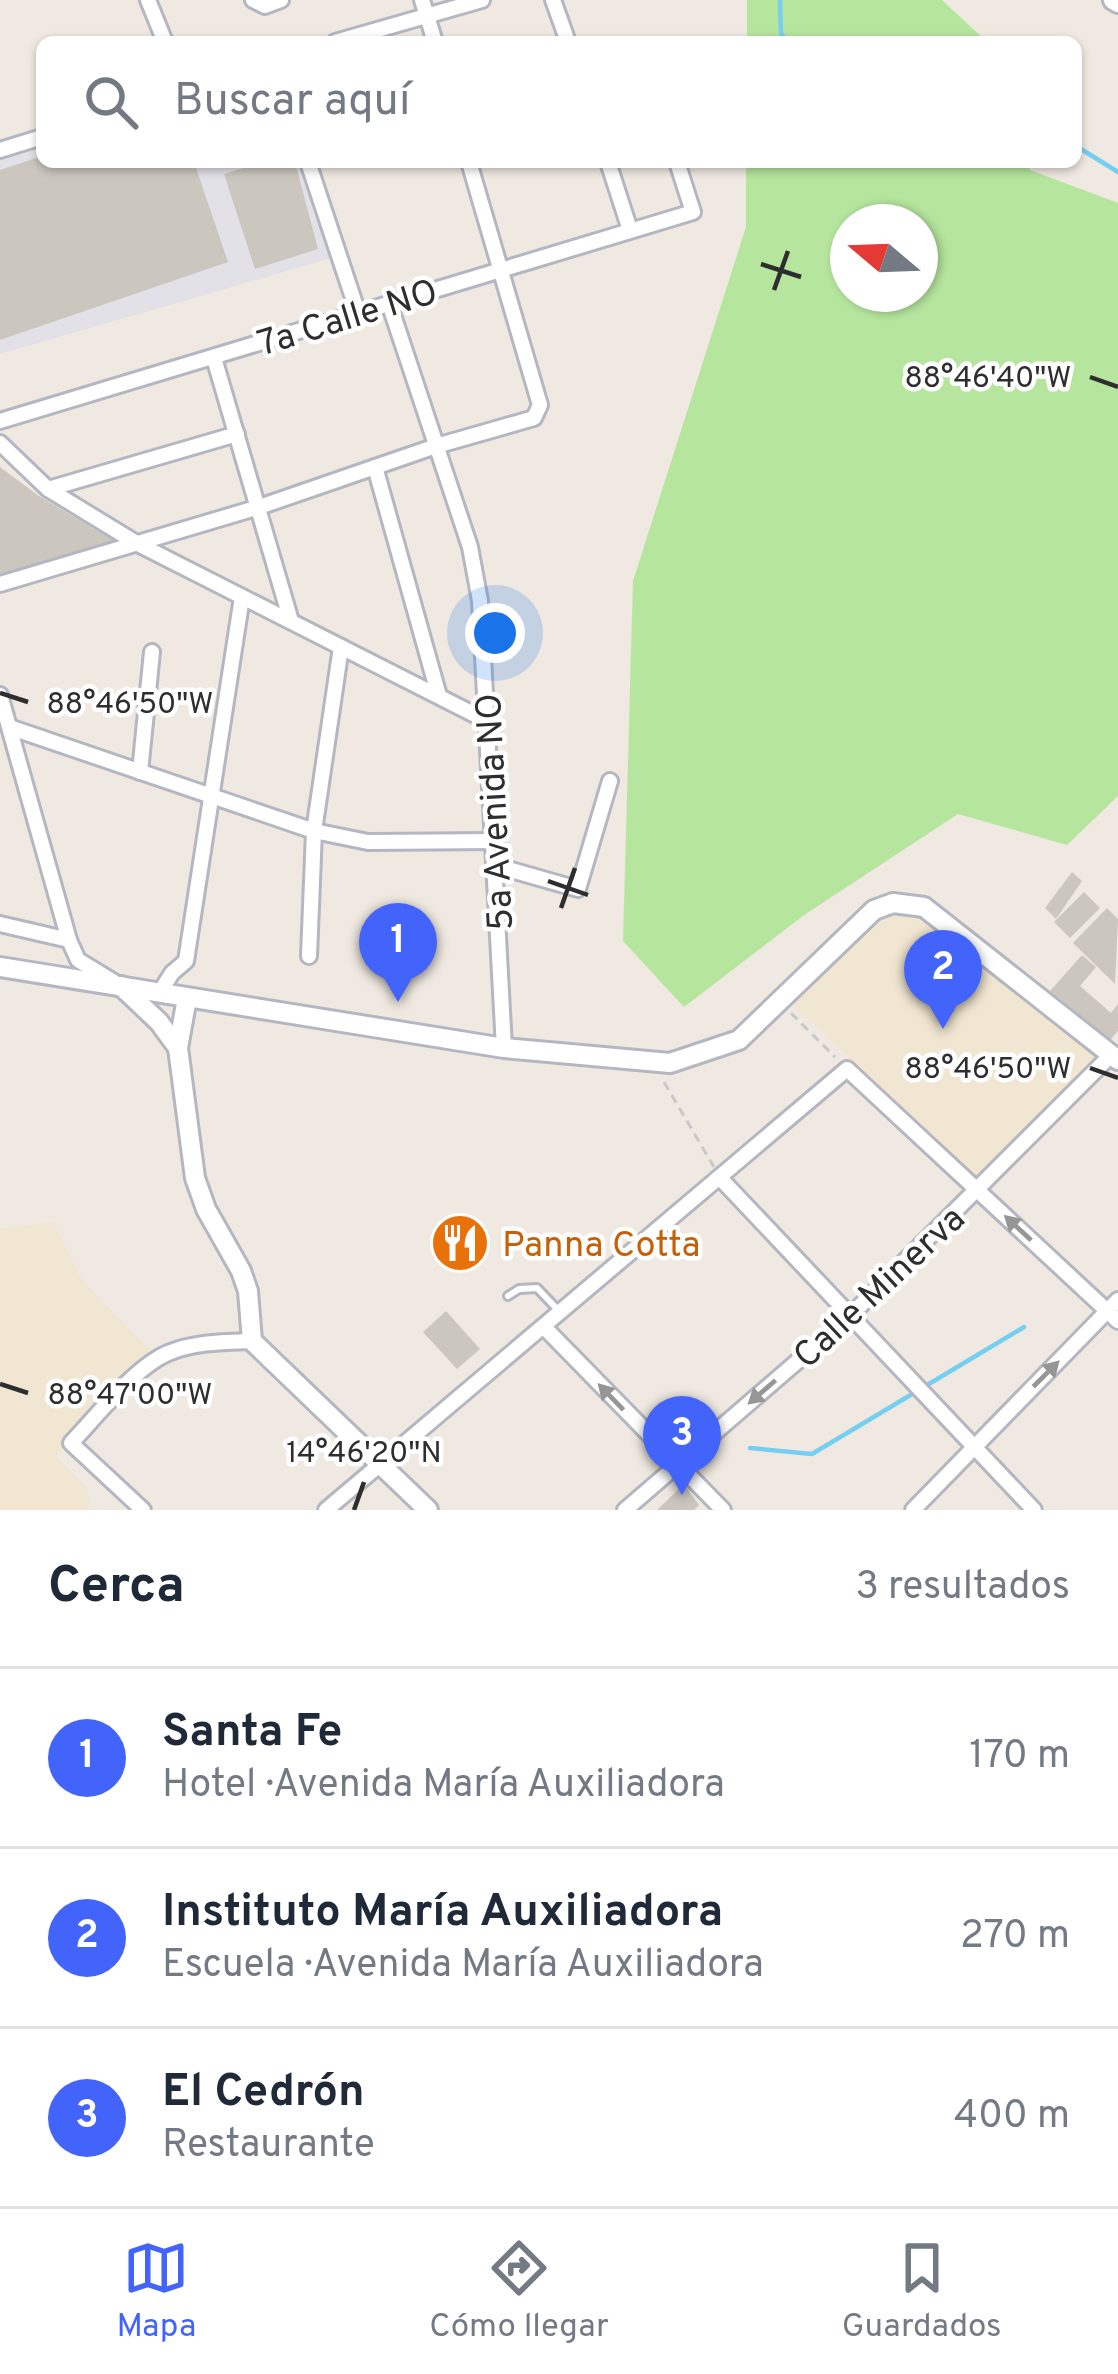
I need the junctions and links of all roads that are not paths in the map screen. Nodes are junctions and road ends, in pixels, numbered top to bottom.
1 (148, 0) edge
2 (280, 0) edge
3 (482, 0) edge
4 (553, 0) edge
5 (256, 3) edge
6 (424, 7) edge
7 (163, 36) edge
8 (349, 36) edge
9 (433, 36) edge
10 (566, 36) edge
11 (36, 138) edge
12 (0, 150) edge
13 (310, 168) edge
14 (471, 168) edge
15 (610, 168) edge
16 (678, 168) edge
17 (630, 230) junction
18 (500, 268) junction
19 (389, 303) junction
20 (358, 313) junction
21 (214, 358) junction
22 (0, 422) edge
23 (237, 434) junction
24 (0, 442) edge
25 (436, 446) junction
26 (375, 467) junction
27 (48, 489) junction
28 (259, 507) junction
29 (138, 544) junction
30 (0, 584) edge
31 (242, 597) junction
32 (291, 621) junction
33 (341, 646) junction
34 (152, 652) dead end
35 (0, 695) edge
36 (439, 697) junction
37 (489, 722) junction
38 (12, 728) junction
39 (140, 772) junction
40 (610, 781) dead end
41 (212, 797) junction
42 (314, 831) junction
43 (496, 841) junction
44 (497, 866) junction
45 (0, 925) edge
46 (69, 940) junction
47 (309, 956) dead end
48 (0, 967) edge
49 (121, 986) junction
50 (160, 992) junction
51 (188, 998) junction
52 (178, 1048) junction
53 (504, 1048) junction
54 (1116, 1054) edge
55 (721, 1178) junction
56 (979, 1192) junction
57 (508, 1296) dead end
58 (1114, 1311) edge
59 (562, 1313) junction
60 (850, 1316) junction
61 (544, 1328) junction
62 (252, 1341) junction
63 (973, 1448) junction
64 (380, 1462) junction
65 (677, 1465) junction
66 (143, 1510) edge
67 (326, 1510) edge
68 (428, 1510) edge
69 (625, 1510) edge
70 (723, 1510) edge
71 (914, 1510) edge
72 (1034, 1510) edge

1 - 7 street
2 - 5 street
3 - 6 street
4 - 10 street
6 - 8 street
6 - 9 street
11 - 12 street
13 - 20 street
14 - 18 street
15 - 17 street
16 - 17 street, 7a Calle NO
17 - 18 street, 7a Calle NO
18 - 19 street, 7a Calle NO
18 - 25 street
19 - 20 street, 7a Calle NO
19 - 25 street, 5a Avenida NO
20 - 21 street, 7a Calle NO
21 - 22 street, 7a Calle NO
21 - 23 street
23 - 27 street
23 - 28 street
24 - 27 street
25 - 26 street
25 - 37 street, 5a Avenida NO
26 - 28 street
26 - 36 street
27 - 29 street
28 - 29 street
28 - 32 street
29 - 30 street
29 - 31 street
31 - 32 street
31 - 41 street
32 - 33 street
33 - 36 street
33 - 42 street
34 - 39 street
35 - 38 street
36 - 37 street
37 - 43 street, 5a Avenida NO
38 - 39 street
38 - 46 street
39 - 41 street
40 - 44 street
41 - 42 street
41 - 50 street
42 - 43 street
42 - 47 street
43 - 44 street, 5a Avenida NO
44 - 53 street, 5a Avenida NO
45 - 46 street
46 - 49 street
48 - 49 street
49 - 50 street
49 - 52 street
50 - 51 street
51 - 52 street
51 - 53 street
52 - 62 street
53 - 54 street
54 - 56 street, Calle Minerva
55 - 56 street
55 - 59 street
55 - 60 street
58 -> 56 street
56 - 60 street, Calle Minerva
57 - 59 lane
63 -> 58 street
59 - 61 street
60 - 63 street
60 -> 65 street, Calle Minerva
61 - 64 street
65 -> 61 street
62 - 64 street
62 - 66 street
63 - 71 street
63 - 72 street
64 - 67 street
64 - 68 street
65 - 69 street, Calle Minerva
65 - 70 street

